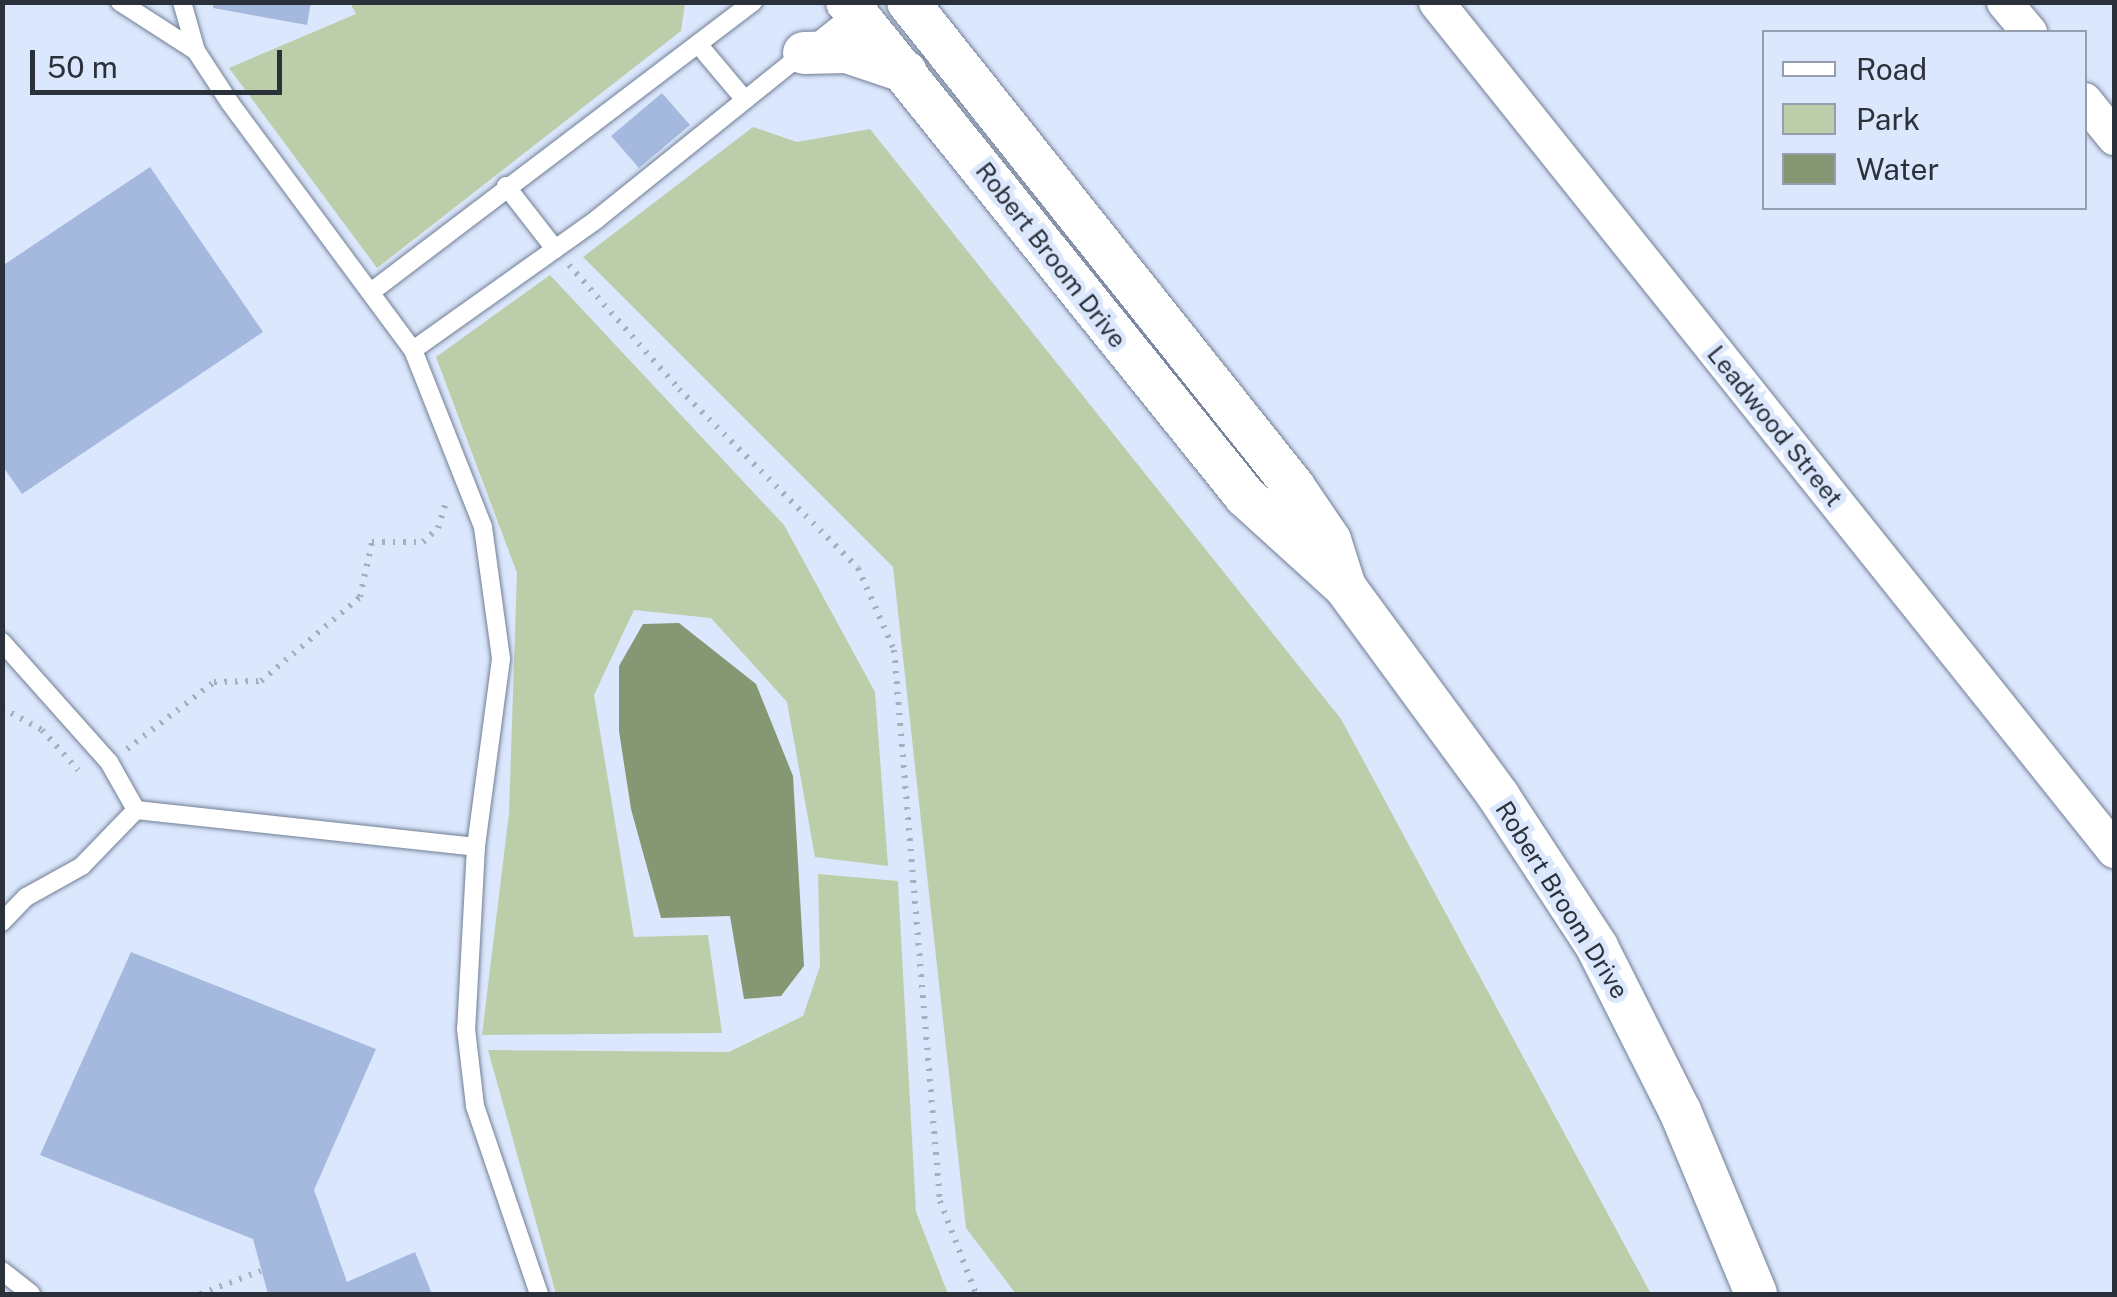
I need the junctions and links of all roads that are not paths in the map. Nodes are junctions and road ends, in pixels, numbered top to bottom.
1 (120, 2) edge
2 (182, 2) edge
3 (753, 2) edge
4 (908, 2) edge
5 (2004, 2) edge
6 (861, 5) edge
7 (1445, 6) edge
8 (2027, 30) edge
9 (698, 44) junction
10 (196, 51) junction
11 (804, 53) junction
12 (906, 72) junction
13 (745, 100) junction
14 (2087, 104) edge
15 (2114, 136) edge
16 (1021, 144) junction
17 (506, 186) junction
18 (555, 249) junction
19 (371, 292) junction
20 (413, 350) junction
21 (1345, 587) junction
22 (2, 642) edge
23 (136, 810) junction
24 (476, 847) junction
25 (2114, 850) edge
26 (2, 922) edge
27 (2, 1271) edge
28 (32, 1294) edge
29 (539, 1294) edge
30 (1756, 1294) edge

1 - 10 lane
2 - 10 lane
3 - 9 lane
4 - 16 street, Robert Broom Drive
5 - 8 street
6 - 11 lane
6 - 12 street, Robert Broom Drive
6 - 16 street
7 - 25 street, Leadwood Street
9 - 13 lane
9 - 17 lane
10 - 19 lane
11 - 12 street
11 - 13 lane
12 - 21 street, Robert Broom Drive
13 - 18 lane
14 - 15 street
16 - 21 street, Robert Broom Drive
17 - 18 lane
17 - 19 lane
18 - 20 lane
19 - 20 lane
20 - 24 lane
21 - 30 street, Robert Broom Drive
22 - 23 lane
23 - 24 lane
23 - 26 lane
24 - 29 lane
27 - 28 lane

